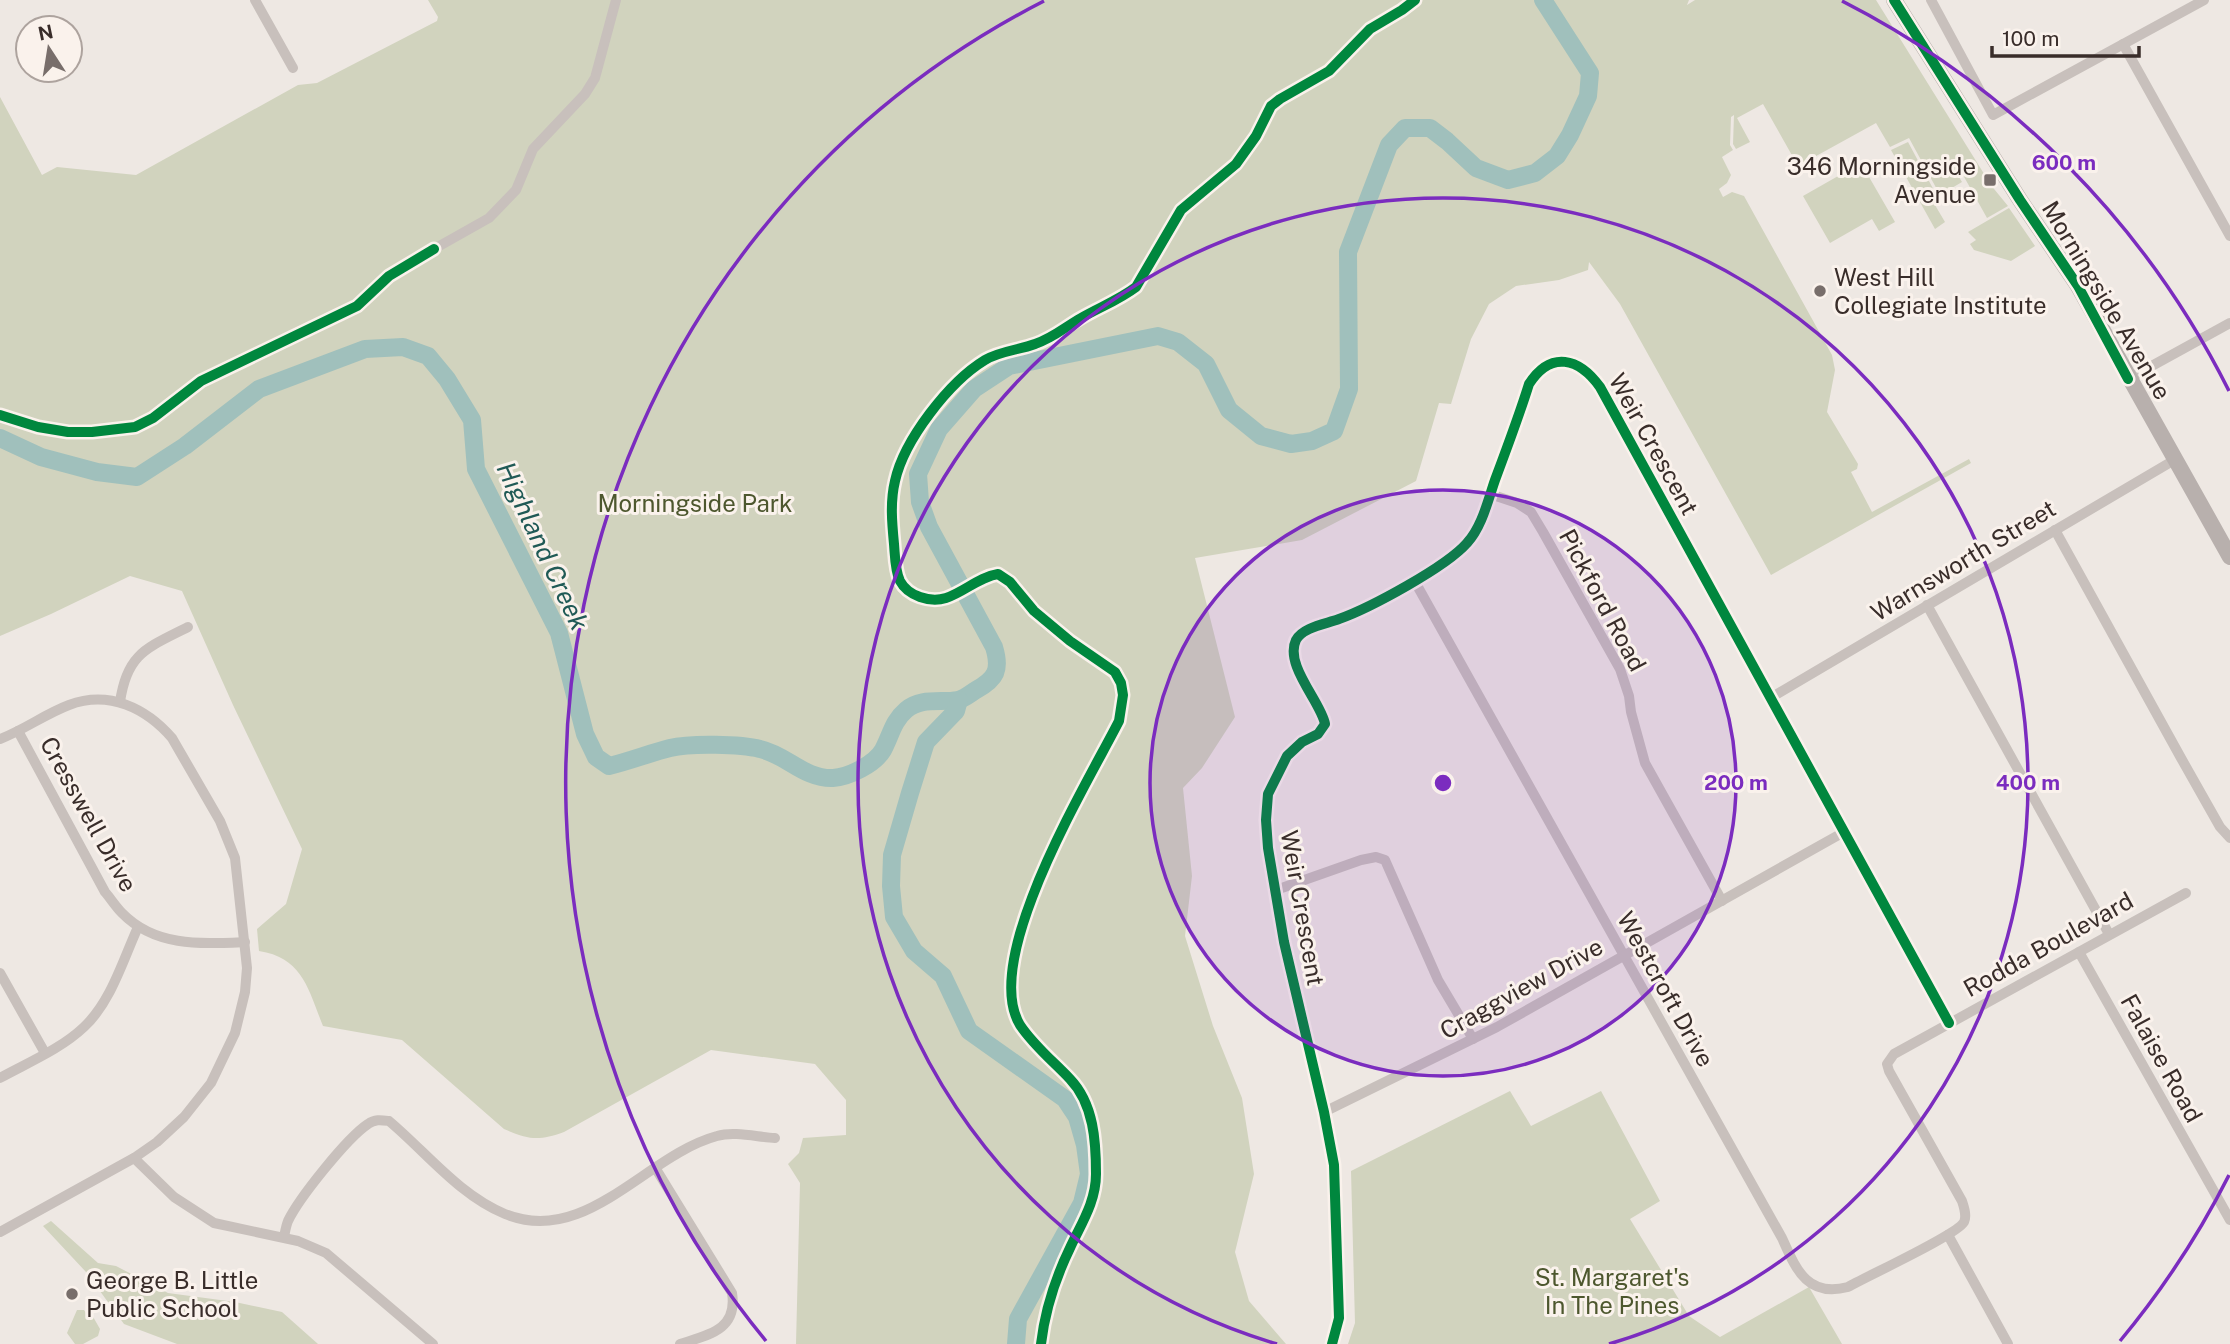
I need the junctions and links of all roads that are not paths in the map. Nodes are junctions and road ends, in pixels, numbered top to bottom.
1 (616, 0) edge
2 (1894, 0) edge
3 (1931, 0) edge
4 (2204, 0) edge
5 (256, 1) edge
6 (2123, 44) junction
7 (293, 68) dead end
8 (2230, 236) edge
9 (434, 248) dead end
10 (2230, 323) edge
11 (2128, 379) junction
12 (2176, 459) junction
13 (1490, 494) junction
14 (2055, 530) junction
15 (2230, 557) edge
16 (1415, 580) junction
17 (1927, 605) junction
18 (188, 627) dead end
19 (1772, 697) junction
20 (120, 702) junction
21 (18, 731) junction
22 (0, 740) edge
23 (1844, 832) junction
24 (2230, 838) edge
25 (1276, 890) junction
26 (2186, 893) dead end
27 (1721, 901) junction
28 (138, 927) junction
29 (2109, 934) junction
30 (245, 942) junction
31 (2079, 952) junction
32 (1623, 956) junction
33 (0, 972) edge
34 (1949, 1023) junction
35 (1473, 1039) junction
36 (45, 1053) junction
37 (0, 1078) edge
38 (1324, 1112) junction
39 (775, 1138) dead end
40 (134, 1158) junction
41 (656, 1169) junction
42 (2230, 1220) edge
43 (0, 1232) edge
44 (1948, 1235) junction
45 (284, 1237) junction
46 (433, 1344) edge
47 (680, 1344) edge
48 (1332, 1344) edge
49 (2008, 1344) edge

1 - 9 street
2 - 11 main road, Morningside Avenue
3 - 6 street
4 - 6 street
5 - 7 street
6 - 8 street
10 - 11 street
11 - 12 main road, Morningside Avenue
12 - 14 street, Warnsworth Street
12 - 15 main road, Morningside Avenue
13 - 16 street, Weir Crescent
13 - 19 street, Weir Crescent
13 - 27 street, Pickford Road
14 - 17 street, Warnsworth Street
14 - 24 street
16 - 25 street, Weir Crescent
16 - 32 street, Westcroft Drive
17 - 19 street, Warnsworth Street
17 - 29 street
18 - 20 street
19 - 23 street, Weir Crescent
20 - 21 street
20 - 30 street
21 - 22 street
21 - 28 street, Cresswell Drive
23 - 27 street, Craggview Drive
23 - 34 street, Weir Crescent
25 - 35 street
25 - 38 street, Weir Crescent
26 - 29 street, Rodda Boulevard
27 - 32 street, Craggview Drive
28 - 30 street, Cresswell Drive
28 - 36 street
29 - 31 street, Rodda Boulevard
30 - 40 street
31 - 34 street, Rodda Boulevard
31 - 42 street, Falaise Road
32 - 35 street, Craggview Drive
32 - 44 street, Westcroft Drive
33 - 36 street
34 - 44 street, Rodda Boulevard
35 - 38 street, Craggview Drive
36 - 37 street
38 - 48 street, Weir Crescent
39 - 41 street
40 - 43 street
40 - 45 street
41 - 45 street
41 - 47 street
44 - 49 street
45 - 46 street

